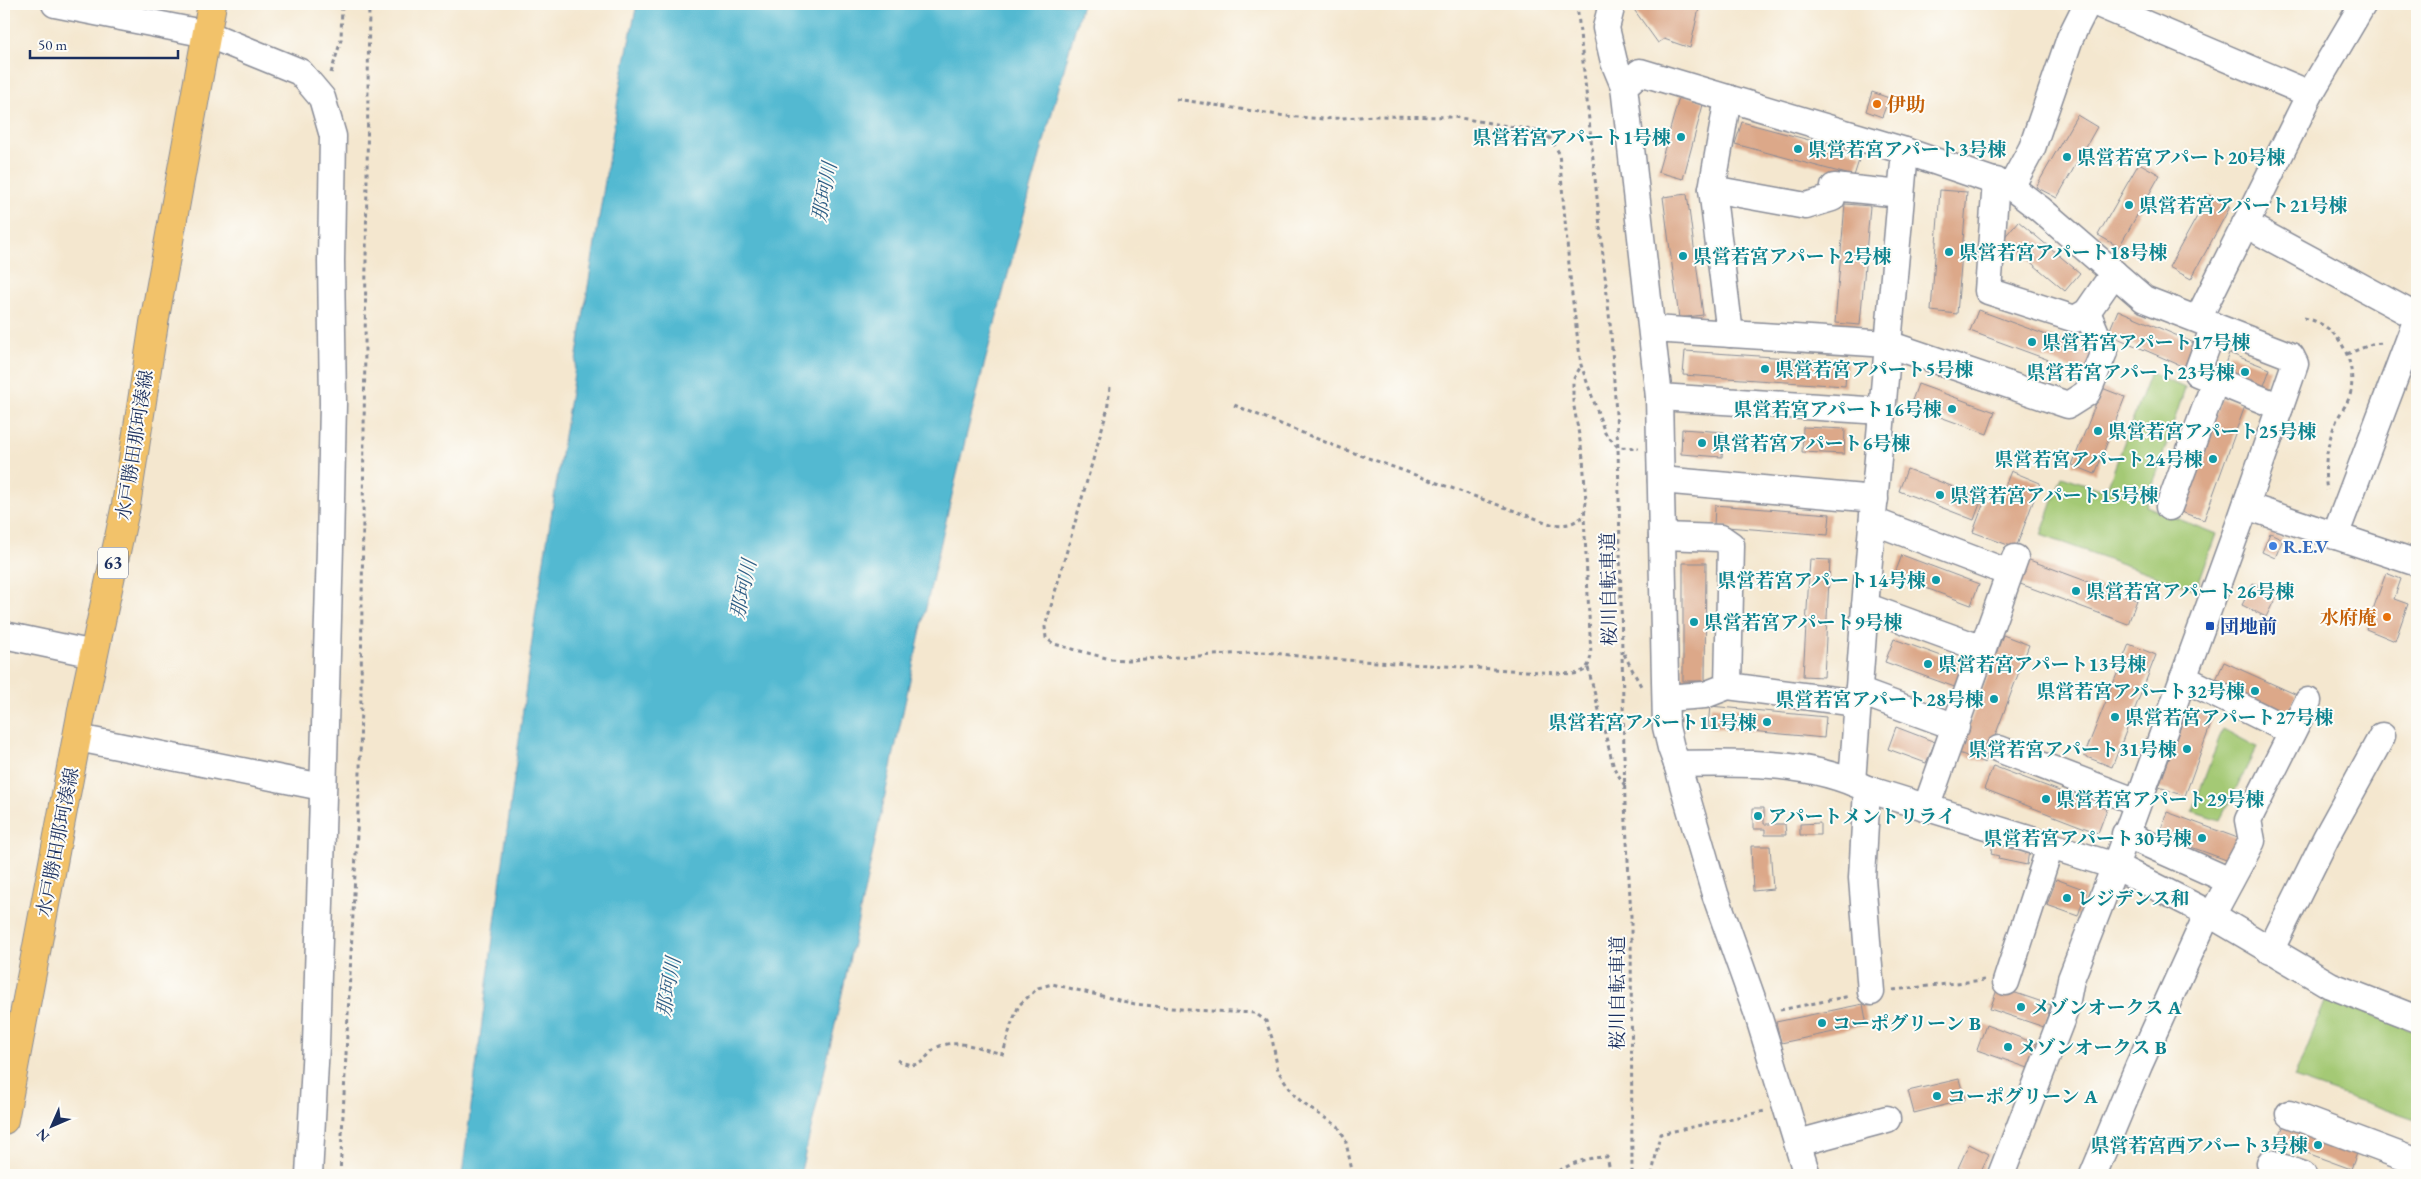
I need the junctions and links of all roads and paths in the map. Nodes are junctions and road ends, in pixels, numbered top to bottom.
1 (55, 4) edge
2 (212, 4) edge
3 (342, 4) edge
4 (369, 4) edge
5 (1577, 4) edge
6 (1612, 4) edge
7 (2087, 4) edge
8 (2098, 4) edge
9 (2362, 4) edge
10 (207, 34) junction
11 (1624, 86) junction
12 (2310, 94) junction
13 (1728, 98) junction
14 (1176, 99) dead end
15 (322, 100) junction
16 (1905, 151) junction
17 (2004, 184) junction
18 (1712, 189) junction
19 (1901, 194) junction
20 (2245, 224) junction
21 (2114, 273) junction
22 (2086, 312) junction
23 (2304, 318) dead end
24 (2417, 318) edge
25 (2206, 323) junction
26 (1653, 329) junction
27 (1730, 334) junction
28 (1888, 344) junction
29 (2407, 345) junction
30 (2347, 354) junction
31 (1581, 365) junction
32 (2215, 382) junction
33 (1110, 387) dead end
34 (1659, 397) junction
35 (1234, 404) dead end
36 (2280, 407) junction
37 (1882, 411) junction
38 (1618, 447) junction
39 (1661, 480) junction
40 (2246, 506) junction
41 (2169, 507) dead end
42 (1874, 510) junction
43 (1584, 516) junction
44 (2338, 528) junction
45 (1662, 536) junction
46 (2417, 563) edge
47 (1865, 606) junction
48 (4, 635) edge
49 (1984, 649) junction
50 (94, 654) junction
51 (1588, 668) junction
52 (2182, 678) junction
53 (1728, 686) junction
54 (1858, 697) junction
55 (1666, 698) junction
56 (2308, 701) dead end
57 (1956, 727) junction
58 (2292, 732) junction
59 (2382, 736) dead end
60 (78, 738) junction
61 (1999, 749) dead end
62 (1677, 764) junction
63 (1860, 785) junction
64 (322, 787) junction
65 (1625, 787) junction
66 (2137, 802) junction
67 (1926, 808) junction
68 (2125, 834) junction
69 (2050, 847) junction
70 (2115, 866) junction
71 (2230, 881) junction
72 (2208, 913) junction
73 (2270, 950) junction
74 (2006, 982) dead end
75 (1871, 992) dead end
76 (2417, 1019) edge
77 (897, 1060) dead end
78 (1786, 1107) junction
79 (2289, 1114) dead end
80 (1887, 1119) dead end
81 (4, 1120) edge
82 (1798, 1143) junction
83 (2417, 1162) edge
84 (2270, 1163) dead end
85 (309, 1175) edge
86 (340, 1175) edge
87 (1352, 1175) edge
88 (1552, 1175) edge
89 (1611, 1175) edge
90 (1632, 1175) edge
91 (1652, 1175) edge
92 (1807, 1175) edge
93 (2001, 1175) edge
94 (2093, 1175) edge
95 (2303, 1175) edge

1 - 10 street
2 - 10 main road, 水戸勝田那珂湊線 / 63
3 - 15 path
4 - 86 path
5 - 38 path, 桜川自転車道
6 - 11 street
7 - 17 street
8 - 12 street
9 - 12 street
10 - 15 street
10 - 50 main road, 水戸勝田那珂湊線 / 63
11 - 13 street
11 - 26 street
12 - 20 street
13 - 16 street
13 - 18 street
14 - 31 path
15 - 64 street
16 - 17 street
16 - 19 street
17 - 21 street
17 - 22 street
18 - 19 street
18 - 27 street
19 - 28 street
20 - 24 street
20 - 25 street
21 - 22 street
21 - 25 street
22 - 28 street
23 - 30 path
24 - 29 street
25 - 32 street
25 - 36 street
26 - 27 street
26 - 34 street
27 - 28 street
28 - 37 street
29 - 30 path
29 - 44 street
30 - 44 path
31 - 38 path
31 - 43 path
32 - 36 street
32 - 41 street
33 - 51 path
34 - 37 street
34 - 39 street
35 - 43 path
36 - 40 street
37 - 42 street
38 - 65 path, 桜川自転車道
39 - 42 street
39 - 45 street
40 - 44 street
40 - 52 street
42 - 47 street
42 - 49 street
43 - 51 path
44 - 46 street
45 - 53 street
45 - 55 street
47 - 49 street
47 - 54 street
48 - 50 street
49 - 57 street
50 - 60 main road, 水戸勝田那珂湊線 / 63
51 - 65 path
52 - 58 street
52 - 66 street
53 - 54 street
53 - 55 street
54 - 57 street
54 - 63 street
55 - 62 street
56 - 58 street
57 - 67 street
58 - 71 street
59 - 73 street
60 - 64 street
60 - 81 main road, 水戸勝田那珂湊線 / 63
61 - 66 street
62 - 63 street
62 - 78 street
63 - 67 street
63 - 75 street
64 - 85 street
65 - 90 path, 桜川自転車道
66 - 68 street
67 - 69 street
68 - 70 street
68 - 71 street
69 - 70 street
69 - 74 street
70 - 72 street
70 - 93 street
71 - 72 street
72 - 73 street
72 - 94 street
73 - 76 street
77 - 87 path
78 - 82 street
78 - 91 path
79 - 83 street
80 - 82 street
82 - 92 street
84 - 95 street
88 - 89 path

